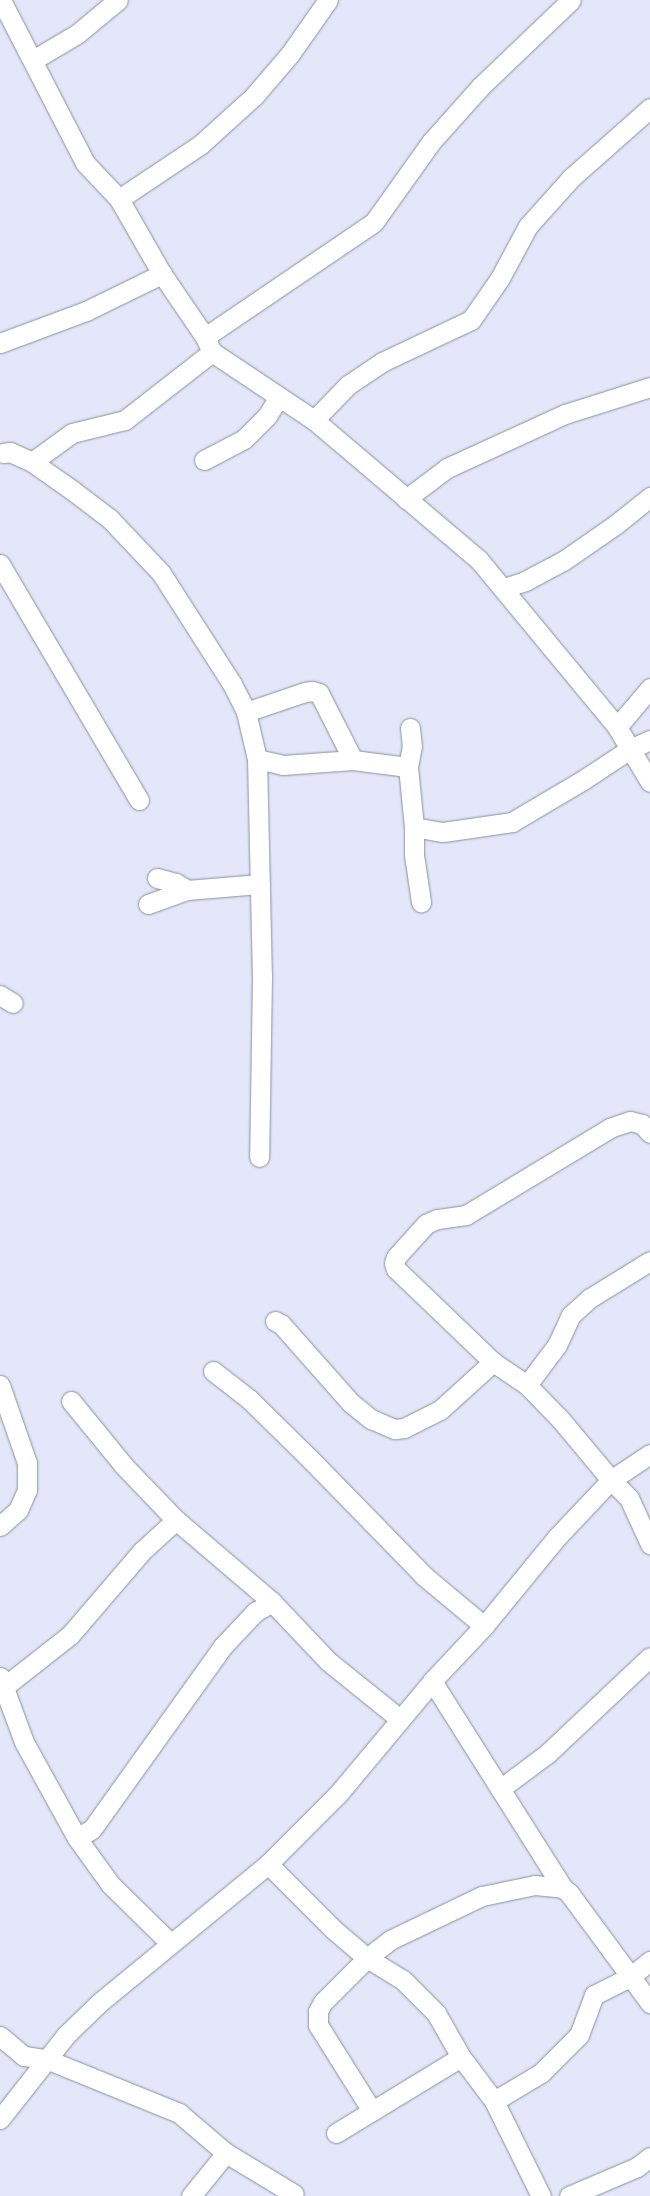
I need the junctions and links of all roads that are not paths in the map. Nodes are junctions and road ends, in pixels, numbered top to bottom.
1 (1, 0) edge
2 (118, 0) edge
3 (328, 0) edge
4 (571, 0) edge
5 (33, 60) junction
6 (648, 114) edge
7 (119, 198) junction
8 (162, 274) junction
9 (0, 343) edge
10 (209, 344) junction
11 (650, 387) edge
12 (279, 397) junction
13 (314, 420) junction
14 (1, 451) edge
15 (204, 460) dead end
16 (32, 462) junction
17 (650, 497) edge
18 (406, 499) junction
19 (0, 564) edge
20 (504, 588) junction
21 (650, 688) edge
22 (246, 712) junction
23 (617, 727) junction
24 (410, 728) dead end
25 (650, 740) edge
26 (630, 748) junction
27 (257, 759) junction
28 (353, 760) junction
29 (408, 767) junction
30 (650, 782) edge
31 (139, 800) dead end
32 (414, 827) junction
33 (157, 878) dead end
34 (260, 884) junction
35 (187, 890) junction
36 (421, 902) dead end
37 (148, 904) dead end
38 (650, 1133) edge
39 (259, 1157) dead end
40 (650, 1261) edge
41 (275, 1321) dead end
42 (492, 1362) junction
43 (213, 1371) dead end
44 (527, 1384) junction
45 (0, 1385) edge
46 (71, 1401) dead end
47 (650, 1454) edge
48 (612, 1480) junction
49 (176, 1520) junction
50 (0, 1526) edge
51 (650, 1544) edge
52 (272, 1602) junction
53 (484, 1626) junction
54 (650, 1657) edge
55 (432, 1681) junction
56 (1, 1685) edge
57 (400, 1719) junction
58 (500, 1789) junction
59 (77, 1838) junction
60 (268, 1864) junction
61 (563, 1888) junction
62 (170, 1943) junction
63 (367, 1958) junction
64 (650, 1961) edge
65 (630, 1977) junction
66 (650, 2003) edge
67 (0, 2036) edge
68 (461, 2058) junction
69 (46, 2059) junction
70 (494, 2102) junction
71 (372, 2111) junction
72 (0, 2119) edge
73 (336, 2133) dead end
74 (226, 2153) junction
75 (650, 2157) edge
76 (294, 2194) dead end
77 (191, 2196) edge
78 (541, 2196) edge
79 (569, 2196) edge

1 - 5 street
2 - 5 street
3 - 7 street
4 - 10 street
5 - 7 street
6 - 13 street
7 - 8 street
8 - 9 street
8 - 10 street
10 - 12 street
10 - 16 street
11 - 18 street
12 - 13 street
12 - 15 street
13 - 18 street
14 - 16 street
16 - 22 street
17 - 20 street
18 - 20 street
19 - 31 street
20 - 23 street
21 - 23 street
22 - 27 street
22 - 28 street
23 - 26 street
24 - 29 street
25 - 26 street
26 - 30 street
26 - 32 street
27 - 28 street
27 - 34 street
28 - 29 street
29 - 32 street
32 - 36 street
33 - 35 street
34 - 35 street
34 - 39 street
35 - 37 street
38 - 42 street
40 - 44 street
41 - 42 street
42 - 44 street
43 - 53 street
44 - 48 street
45 - 50 street
46 - 49 street
47 - 48 street
48 - 51 street
48 - 53 street
49 - 52 street
49 - 56 street
52 - 57 street
52 - 59 street
53 - 55 street
54 - 58 street
55 - 57 street
55 - 58 street
56 - 59 street
57 - 60 street
58 - 61 street
59 - 62 street
60 - 62 street
60 - 63 street
61 - 63 street
61 - 65 street
62 - 69 street
63 - 68 street
63 - 71 street
64 - 65 street
65 - 66 street
65 - 70 street
67 - 69 street
68 - 70 street
68 - 71 street
69 - 72 street
69 - 74 street
70 - 78 street
71 - 73 street
74 - 76 street
74 - 77 street
75 - 79 street

